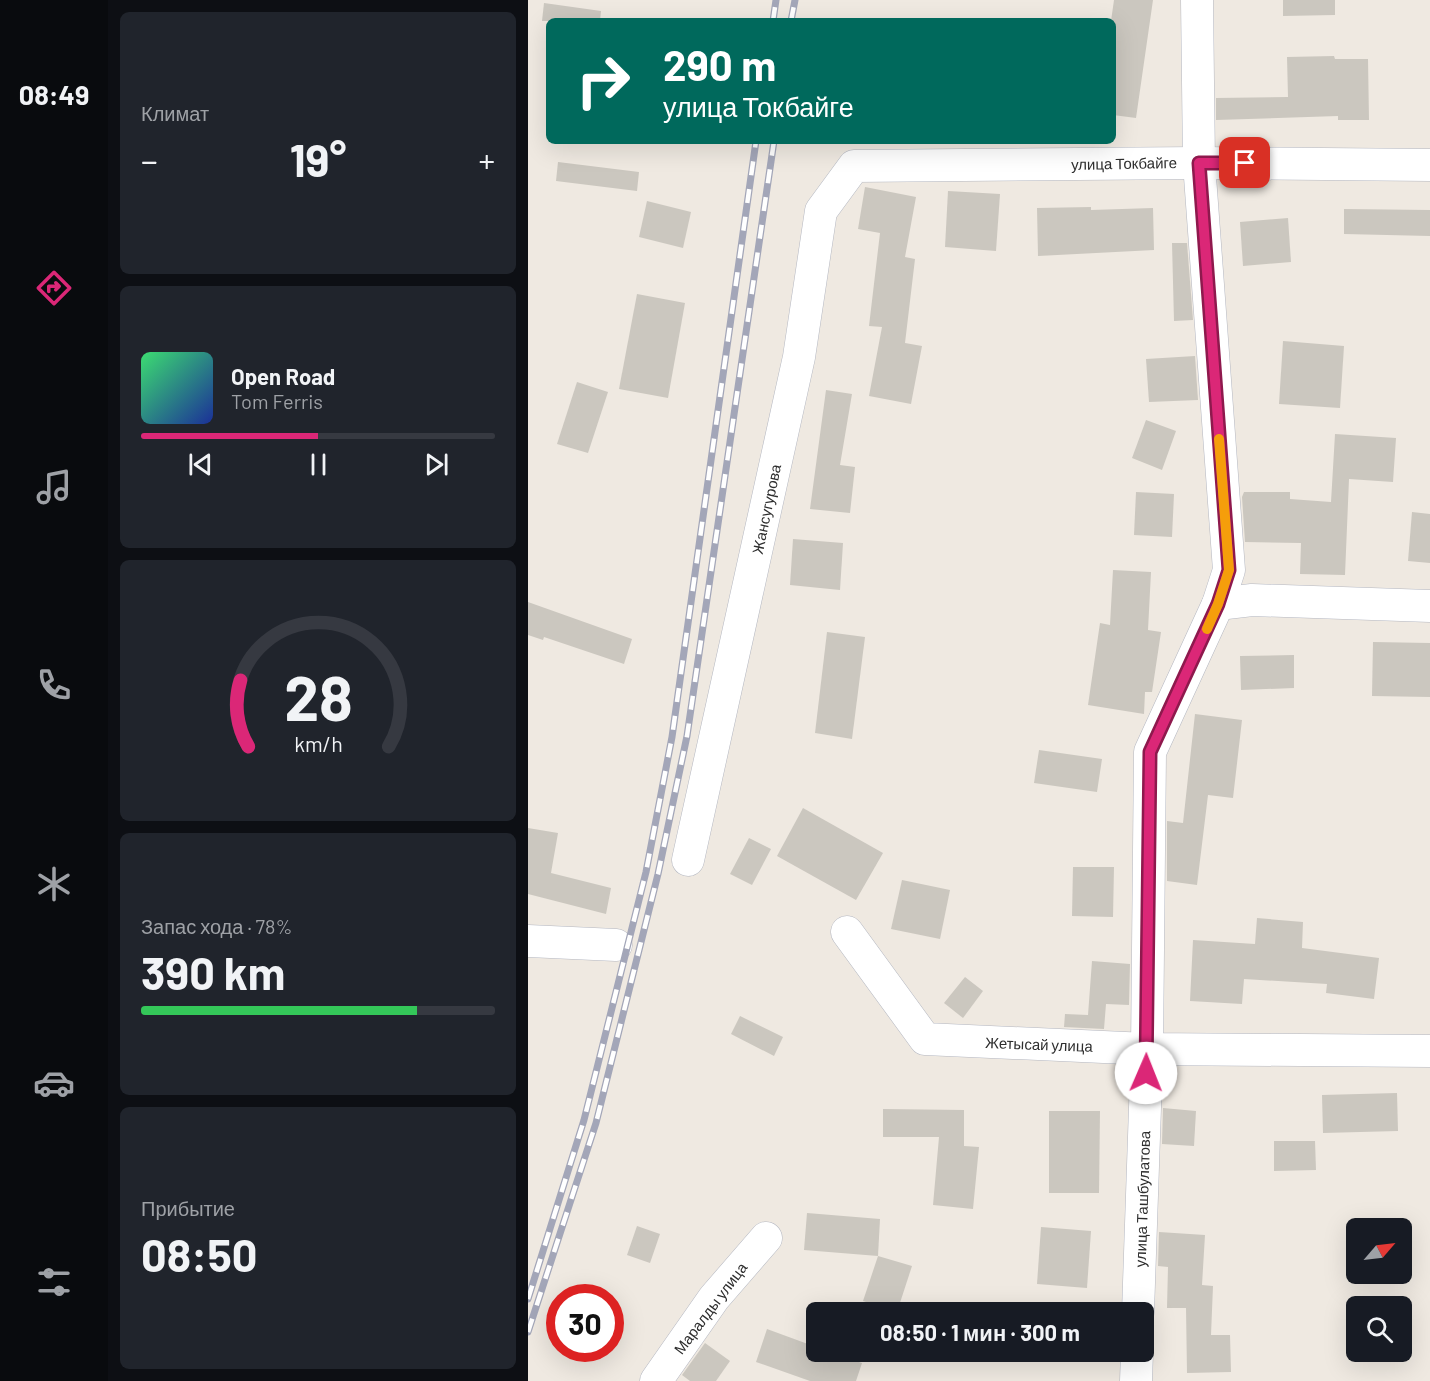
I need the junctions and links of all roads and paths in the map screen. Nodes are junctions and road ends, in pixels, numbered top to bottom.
1 (1197, 0) edge
2 (1199, 163) junction
3 (1430, 165) edge
4 (854, 166) joint
5 (1218, 604) junction
6 (1430, 606) edge
7 (688, 860) dead end
8 (847, 932) dead end
9 (528, 941) edge
10 (616, 945) dead end
11 (1147, 1049) junction
12 (1430, 1051) edge
13 (765, 1238) dead end
14 (1138, 1302) edge
15 (1137, 1362) edge
16 (656, 1381) edge
17 (1136, 1381) edge

1 - 2 street, улица Ташбулатова
2 - 3 street, улица Токбайге
2 - 4 street, улица Токбайге
2 - 5 street, улица Ташбулатова
4 - 7 street, Жансугурова
5 - 6 street
5 - 11 street, улица Ташбулатова
8 - 11 street, Жетысай улица
9 - 10 street
11 - 12 street, Жетысай улица
11 - 14 street, улица Ташбулатова
13 - 16 street, Маралды улица
15 - 17 street

